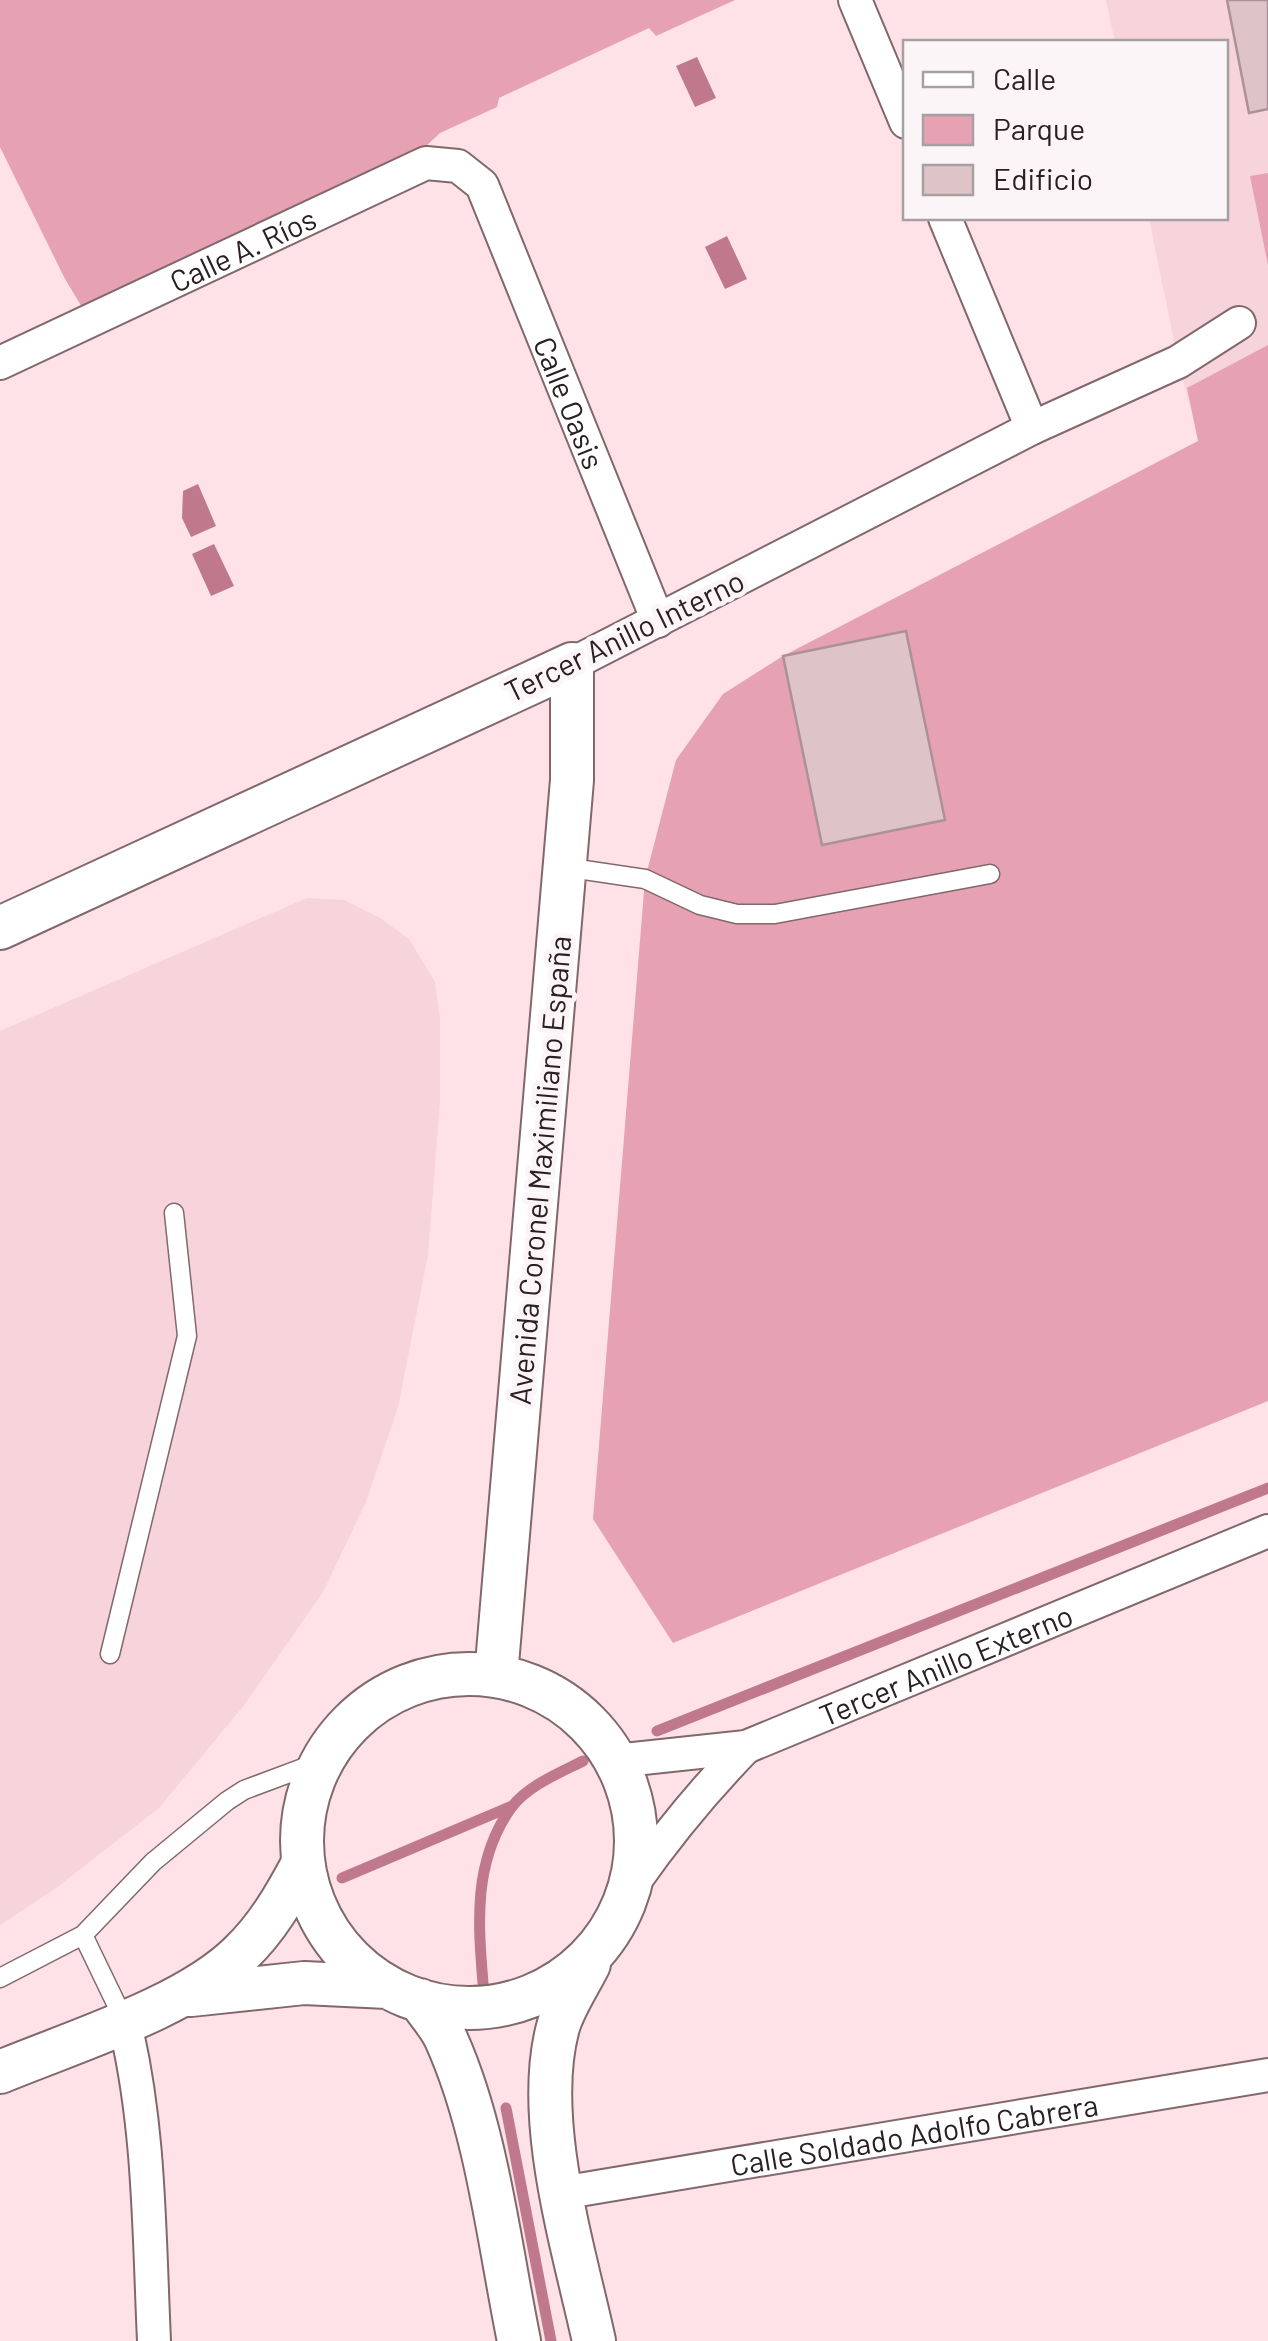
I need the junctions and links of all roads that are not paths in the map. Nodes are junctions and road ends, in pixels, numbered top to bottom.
1 (855, 0) edge
2 (903, 115) edge
3 (482, 185) joint
4 (946, 220) edge
5 (1239, 323) dead end
6 (0, 363) edge
7 (1032, 428) junction
8 (658, 621) junction
9 (572, 664) junction
10 (564, 867) junction
11 (990, 874) dead end
12 (0, 928) edge
13 (174, 1212) dead end
14 (1268, 1531) edge
15 (110, 1654) dead end
16 (496, 1676) junction
17 (746, 1748) junction
18 (615, 1761) junction
19 (318, 1762) junction
20 (302, 1865) junction
21 (632, 1885) junction
22 (83, 1935) junction
23 (590, 1964) junction
24 (0, 1978) edge
25 (403, 1993) junction
26 (180, 1996) junction
27 (124, 2020) junction
28 (0, 2072) edge
29 (1268, 2076) edge
30 (561, 2192) junction
31 (154, 2341) edge
32 (519, 2341) edge
33 (594, 2341) edge

1 - 2 street
3 - 6 street, Calle A. Ríos
3 - 8 street, Calle Oasis
4 - 7 street
5 - 7 street, Tercer Anillo Interno
7 - 8 street, Tercer Anillo Interno
8 - 9 street, Tercer Anillo Interno
9 - 10 street, Avenida Coronel Maximiliano España
9 - 12 street, Tercer Anillo Interno
10 - 11 lane
10 - 16 street, Avenida Coronel Maximiliano España
13 - 15 lane
14 - 17 street, Tercer Anillo Externo
16 - 18 street
16 - 19 street
17 - 18 street, Tercer Anillo Externo
17 - 21 street
18 - 21 street
19 - 20 street
19 - 22 lane
20 - 25 street
20 - 26 street
21 - 23 street
22 - 24 lane
22 - 27 lane
23 - 25 street
23 - 30 street
25 - 26 street
25 - 32 street
26 - 27 street
27 - 28 street
27 - 31 street
29 - 30 street, Calle Soldado Adolfo Cabrera
30 - 33 street

